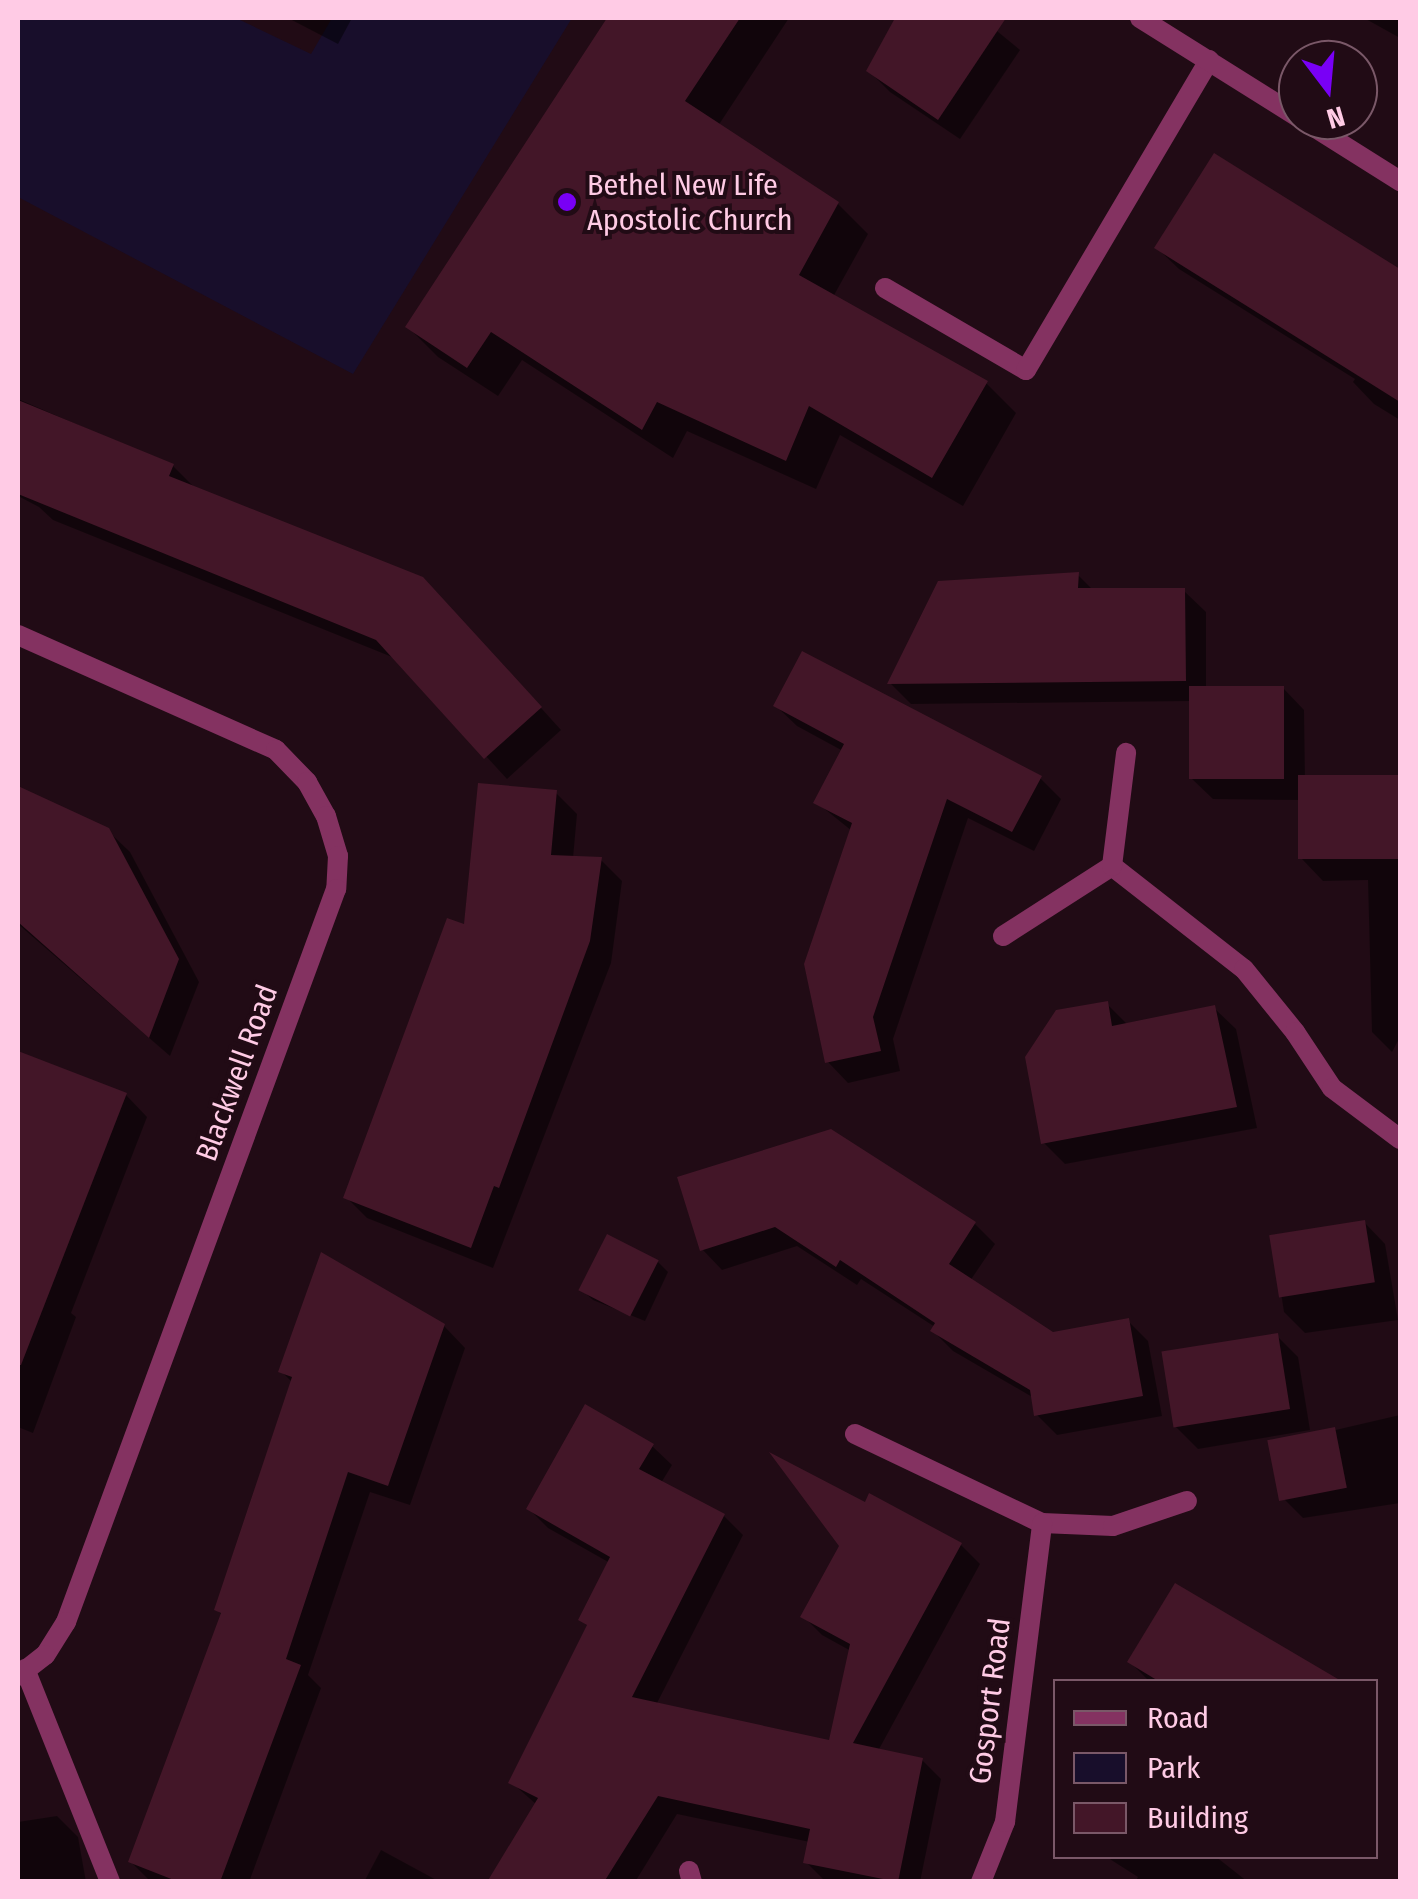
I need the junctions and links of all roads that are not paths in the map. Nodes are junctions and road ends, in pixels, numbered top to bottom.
1 (1140, 18) edge
2 (1209, 60) junction
3 (1278, 104) edge
4 (1335, 140) edge
5 (1400, 182) edge
6 (885, 288) dead end
7 (18, 635) edge
8 (1126, 753) dead end
9 (1112, 866) junction
10 (1003, 936) dead end
11 (1400, 1139) edge
12 (855, 1434) dead end
13 (1188, 1500) dead end
14 (1042, 1523) junction
15 (21, 1672) edge
16 (110, 1882) edge
17 (981, 1882) edge

1 - 2 street
2 - 3 street
2 - 6 street
4 - 5 street
7 - 15 street, Blackwell Road
8 - 9 street
9 - 10 street
9 - 11 street
12 - 14 street
13 - 14 street
14 - 17 street, Gosport Road
15 - 16 street

